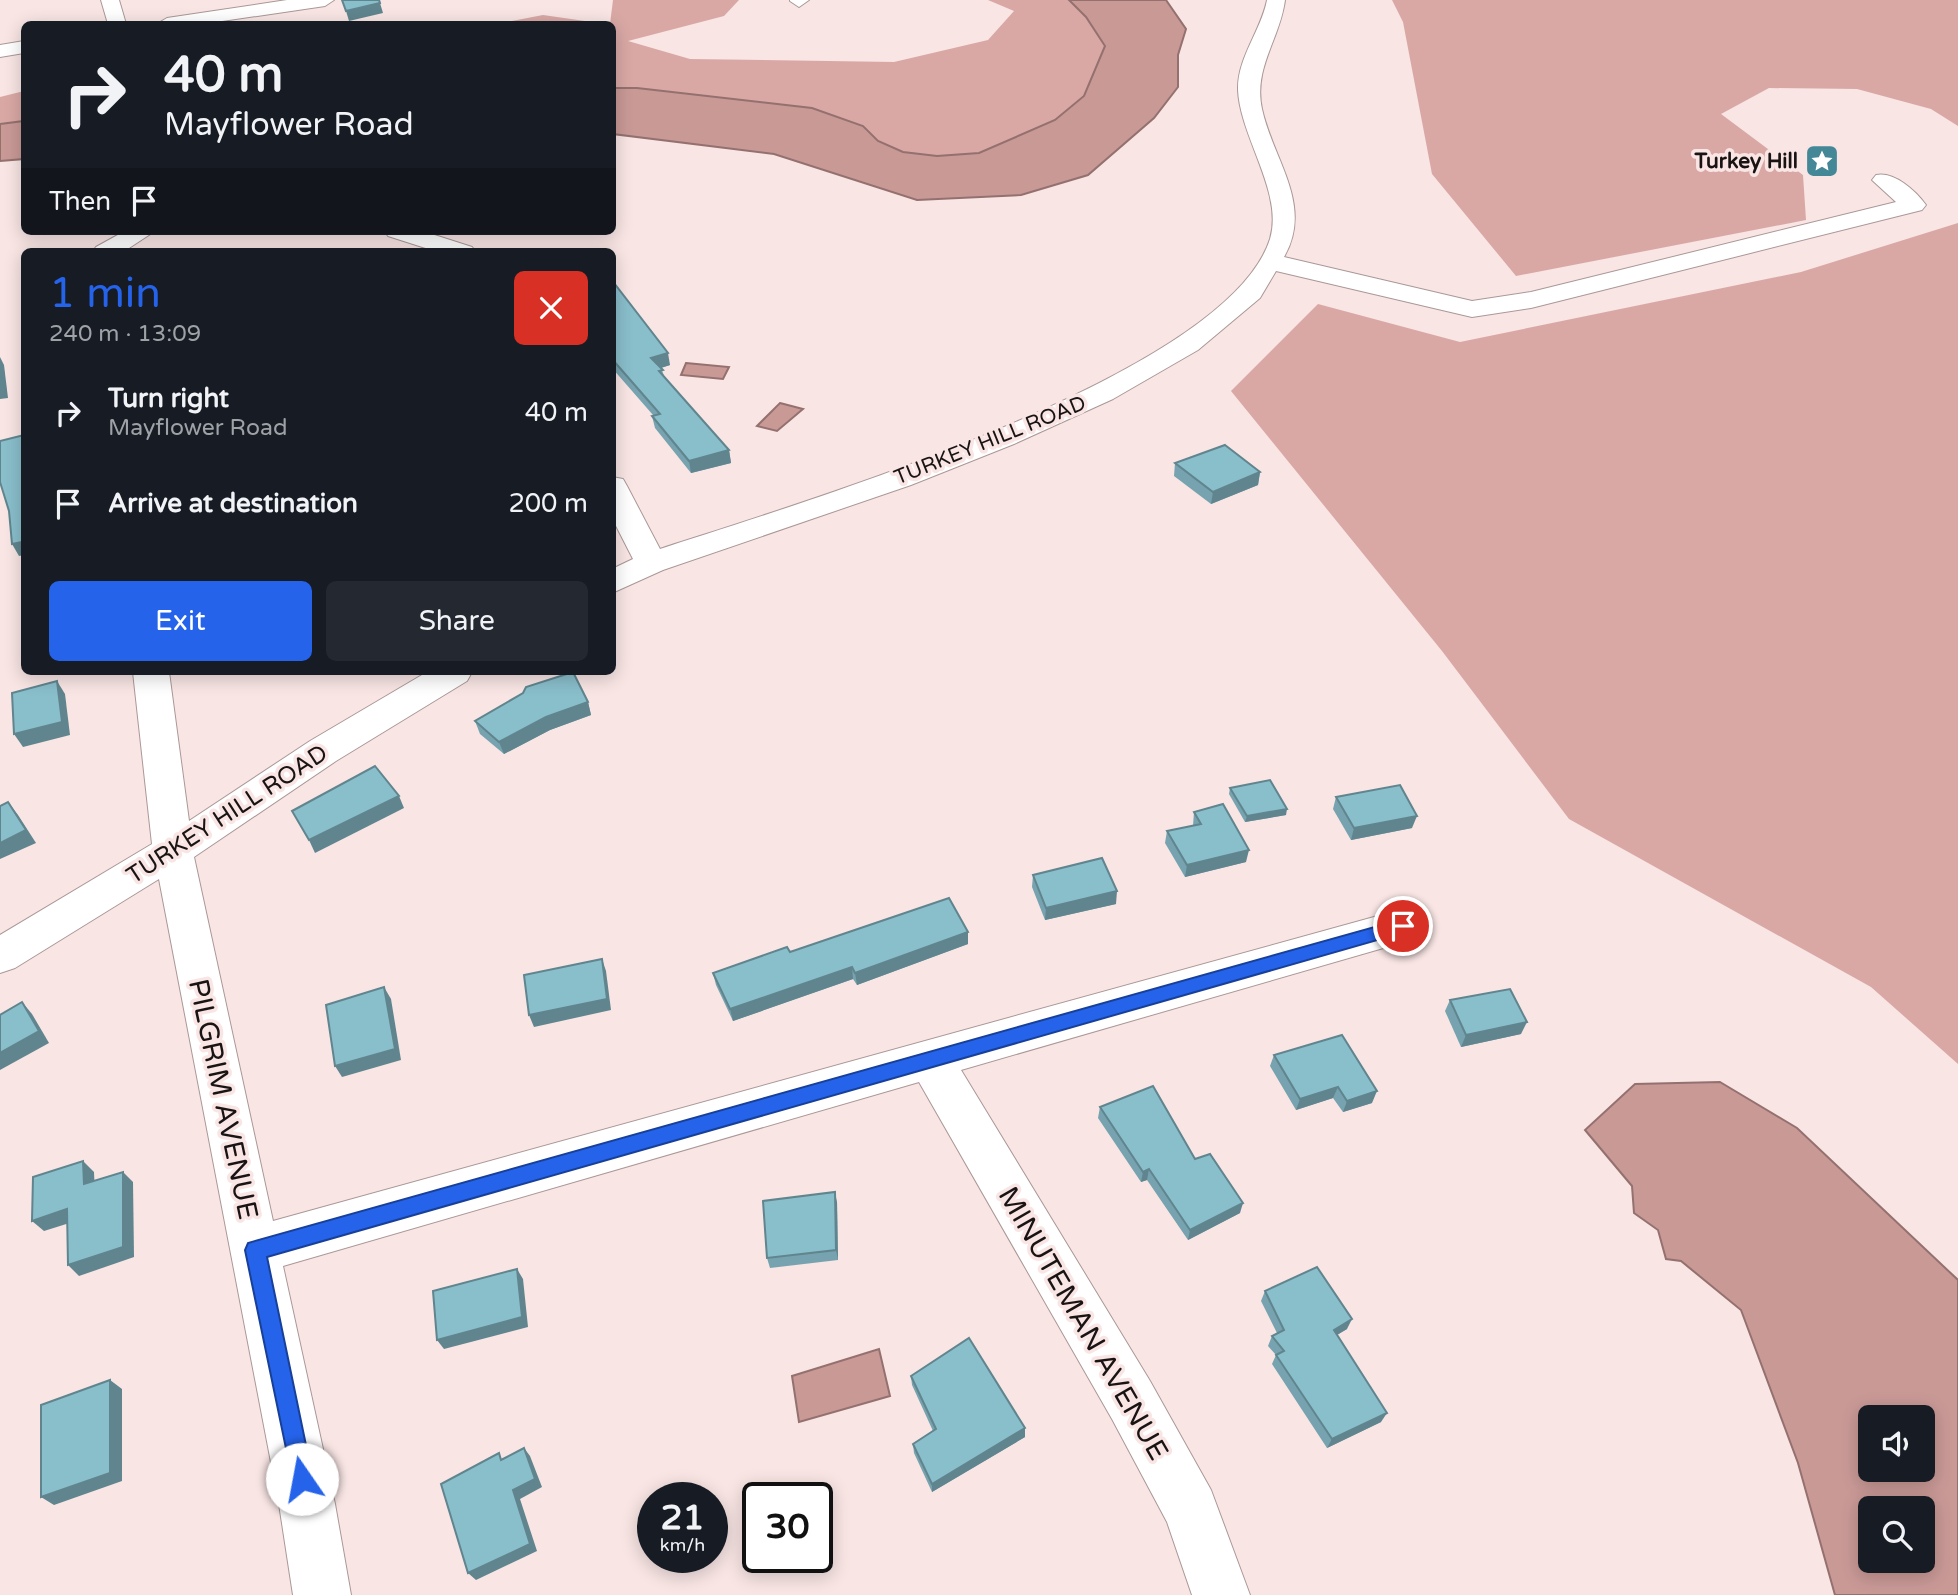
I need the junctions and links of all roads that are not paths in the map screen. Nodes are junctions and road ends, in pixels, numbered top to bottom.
1 (110, 0) edge
2 (325, 0) edge
3 (1276, 0) edge
4 (116, 21) edge
5 (187, 21) edge
6 (21, 48) edge
7 (0, 51) edge
8 (1884, 180) dead end
9 (136, 235) edge
10 (410, 235) edge
11 (112, 248) edge
12 (450, 248) edge
13 (1272, 262) junction
14 (616, 494) edge
15 (651, 563) junction
16 (616, 580) edge
17 (151, 675) edge
18 (449, 675) edge
19 (173, 851) junction
20 (1403, 926) dead end
21 (0, 956) edge
22 (930, 1060) junction
23 (255, 1250) junction
24 (322, 1595) edge
25 (1221, 1595) edge

1 - 4 street
2 - 5 street
3 - 13 street, TURKEY HILL ROAD
6 - 7 street
8 - 13 street
9 - 11 street
10 - 12 street
13 - 15 street, TURKEY HILL ROAD
14 - 15 street
15 - 16 street, TURKEY HILL ROAD
17 - 19 street, PILGRIM AVENUE
18 - 19 street, TURKEY HILL ROAD
19 - 21 street, TURKEY HILL ROAD
19 - 23 street, PILGRIM AVENUE
20 - 22 street
22 - 23 street
22 - 25 street, MINUTEMAN AVENUE
23 - 24 street, PILGRIM AVENUE

